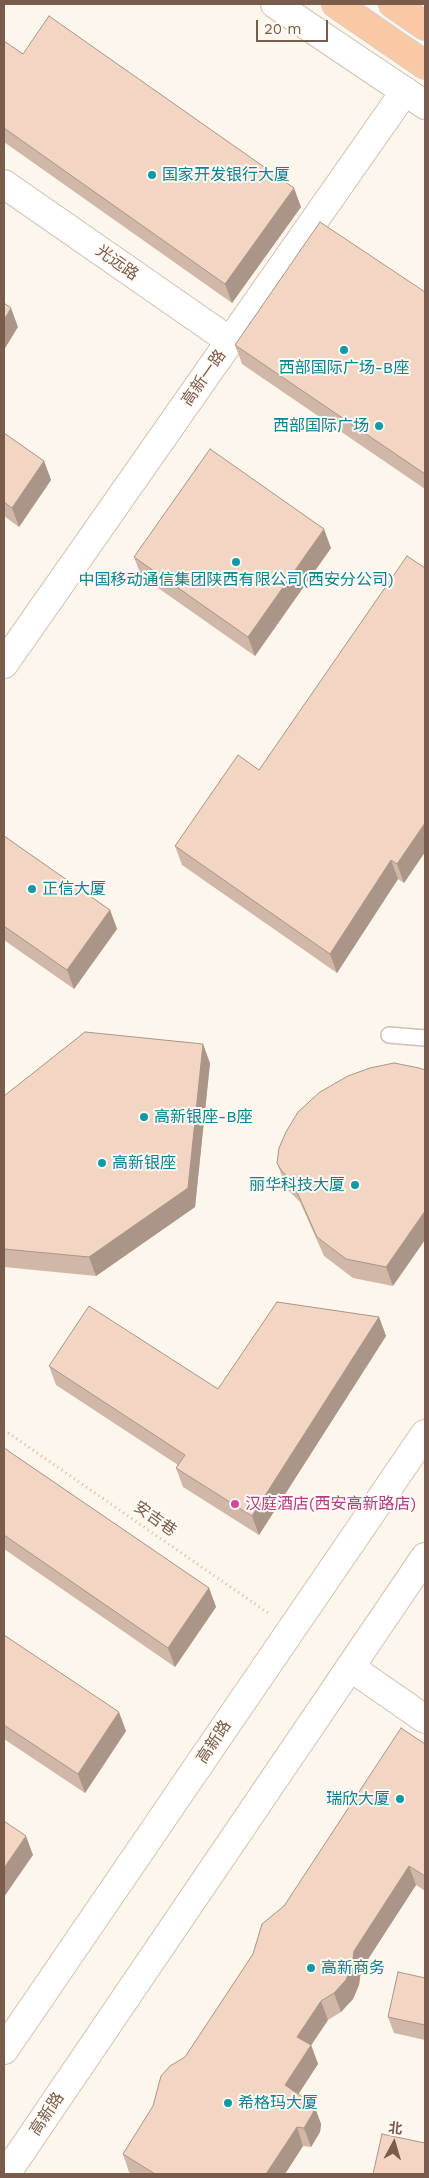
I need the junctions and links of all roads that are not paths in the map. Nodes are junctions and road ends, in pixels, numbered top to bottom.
1 (276, 4) edge
2 (336, 4) edge
3 (393, 4) edge
4 (425, 26) edge
5 (425, 65) edge
6 (415, 98) edge
7 (4, 184) edge
8 (230, 341) junction
9 (4, 664) edge
10 (389, 1035) dead end
11 (425, 1038) edge
12 (425, 1434) edge
13 (425, 1558) edge
14 (350, 1667) junction
15 (425, 1719) edge
16 (4, 2050) edge
17 (6, 2174) edge

1 - 6 main road
2 - 5 highway
3 - 4 highway
6 - 8 main road, 高新一路
7 - 8 main road, 光远路
8 - 9 main road, 高新一路
10 - 11 lane
12 - 16 main road, 高新路
13 - 14 main road, 高新路
14 - 15 main road
14 - 17 main road, 高新路

